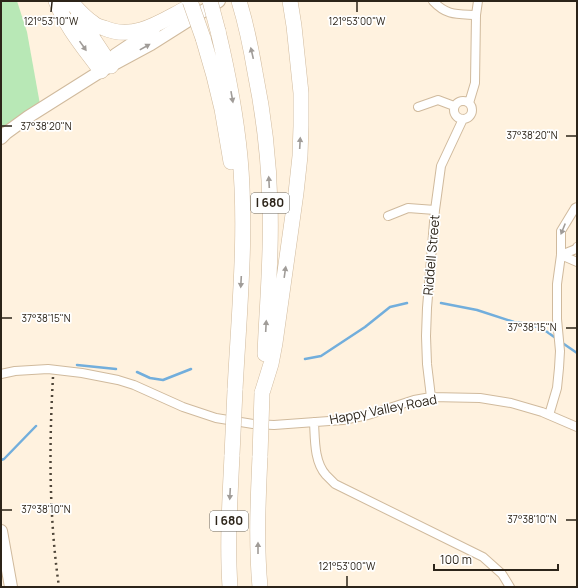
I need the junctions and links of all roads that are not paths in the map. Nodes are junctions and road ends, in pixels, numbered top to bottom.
1 (66, 1) edge
2 (210, 1) edge
3 (219, 1) edge
4 (290, 1) edge
5 (294, 1) edge
6 (432, 1) edge
7 (478, 1) edge
8 (191, 4) edge
9 (241, 8) edge
10 (476, 15) junction
11 (106, 69) junction
12 (298, 71) junction
13 (469, 103) junction
14 (454, 106) junction
15 (418, 107) dead end
16 (463, 119) junction
17 (1, 138) edge
18 (577, 207) edge
19 (435, 210) junction
20 (388, 216) dead end
21 (577, 247) edge
22 (242, 252) junction
23 (561, 255) junction
24 (577, 262) edge
25 (1, 374) edge
26 (262, 393) junction
27 (431, 397) junction
28 (549, 415) junction
29 (314, 422) junction
30 (577, 427) edge
31 (1, 531) edge
32 (11, 587) edge
33 (230, 587) edge
34 (260, 587) edge
35 (510, 587) edge

1 - 8 highway
1 - 11 highway
2 -> 22 highway, I 680, bridge
11 -> 3 main road
4 - 12 highway
5 - 12 highway
6 - 10 street
7 - 10 street
8 - 11 main road
8 - 22 highway, bridge
26 -> 9 highway, I 680
10 - 13 street
11 - 17 main road
26 -> 12 highway
13 - 14 street
13 - 16 street
14 - 15 street
14 - 16 street
16 - 19 street, Riddell Street
18 -> 23 street
19 - 20 street
19 - 27 street, Riddell Street
21 - 23 street
22 -> 33 highway, I 680, bridge
23 - 24 street
23 - 28 street
25 - 29 street, Happy Valley Road
34 -> 26 highway, I 680, bridge
27 - 28 street, Happy Valley Road
27 - 29 street, Happy Valley Road
28 - 30 street, Happy Valley Road
29 - 35 street
31 - 32 main road

